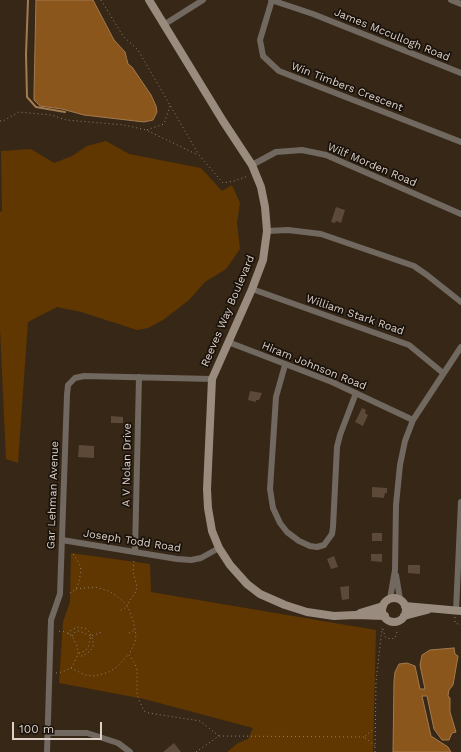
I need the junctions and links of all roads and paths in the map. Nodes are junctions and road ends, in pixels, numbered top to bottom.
1 (101, 0) edge
2 (149, 0) edge
3 (203, 0) edge
4 (272, 0) edge
5 (451, 0) edge
6 (461, 4) edge
7 (165, 24) junction
8 (461, 73) edge
9 (170, 105) junction
10 (0, 121) edge
11 (146, 130) junction
12 (461, 142) edge
13 (199, 155) junction
14 (252, 165) junction
15 (255, 174) junction
16 (461, 214) edge
17 (267, 231) junction
18 (252, 289) junction
19 (461, 302) edge
20 (228, 342) junction
21 (461, 347) edge
22 (285, 365) junction
23 (443, 373) junction
24 (139, 377) junction
25 (212, 379) junction
26 (356, 393) junction
27 (413, 420) junction
28 (461, 502) edge
29 (62, 540) junction
30 (219, 548) junction
31 (72, 552) dead end
32 (135, 552) junction
33 (134, 561) dead end
34 (395, 570) junction
35 (76, 589) junction
36 (70, 593) dead end
37 (390, 599) junction
38 (400, 599) junction
39 (127, 605) junction
40 (383, 606) junction
41 (406, 606) junction
42 (431, 609) junction
43 (118, 611) dead end
44 (458, 611) edge
45 (356, 615) junction
46 (385, 616) junction
47 (404, 616) junction
48 (461, 625) edge
49 (136, 630) junction
50 (51, 631) junction
51 (102, 632) dead end
52 (397, 632) dead end
53 (129, 633) dead end
54 (68, 634) junction
55 (72, 636) junction
56 (91, 636) junction
57 (78, 654) junction
58 (129, 655) junction
59 (77, 656) junction
60 (71, 668) junction
61 (49, 673) junction
62 (376, 727) junction
63 (47, 732) junction
64 (219, 736) junction
65 (365, 737) junction
66 (375, 746) junction
67 (47, 752) edge
68 (130, 752) edge
69 (196, 752) edge
70 (375, 752) edge

1 - 9 path
2 - 7 street, Reeves Way Boulevard
3 - 7 street
4 - 8 street, James Mccullogh Road
4 - 12 street, Win Timbers Crescent
5 - 6 street
7 - 14 street, Reeves Way Boulevard
9 - 11 path
9 - 13 path
10 - 11 path
11 - 13 path
13 - 15 path
14 - 15 street, Reeves Way Boulevard
14 - 16 street, Wilf Morden Road
15 - 17 street, Reeves Way Boulevard
17 - 18 street, Reeves Way Boulevard
17 - 19 street
18 - 20 street, Reeves Way Boulevard
18 - 23 street, William Stark Road
20 - 22 street, Hiram Johnson Road
20 - 25 street, Reeves Way Boulevard
21 - 23 street
22 - 26 street, Hiram Johnson Road
22 - 26 street
23 - 27 street
24 - 25 street, Gar Lehman Avenue
24 - 29 street, Gar Lehman Avenue
24 - 32 street, A V Nolan Drive
25 - 30 street, Reeves Way Boulevard
26 - 27 street, Hiram Johnson Road
27 - 34 street
28 - 44 street
29 - 32 street, Joseph Todd Road
29 - 50 street, Gar Lehman Avenue
30 - 32 street, Joseph Todd Road
30 - 45 street, Reeves Way Boulevard
31 - 35 path
33 - 39 path
34 - 37 street
34 - 38 street
35 - 36 path
35 - 39 path
37 - 38 street
37 - 40 street
38 - 41 street
39 - 43 path
39 - 49 path
40 - 45 street, Reeves Way Boulevard
40 - 46 street
41 - 42 street
41 - 47 street
42 - 44 street
42 - 47 street
44 - 48 path
45 - 46 street, Reeves Way Boulevard
46 - 47 street
49 - 53 path
49 - 58 path
50 - 54 path
50 - 61 street, Gar Lehman Avenue
51 - 56 path
52 - 62 path
54 - 55 path
54 - 56 path
55 - 56 path
55 - 57 path
56 - 57 path
56 - 59 path
57 - 59 path
58 - 60 path
58 - 64 path
59 - 60 path
60 - 61 path
61 - 63 street, Gar Lehman Avenue
62 - 65 path
62 - 66 path
63 - 67 street, Gar Lehman Avenue
63 - 68 street
64 - 65 path
64 - 69 path
65 - 66 path
66 - 70 path

